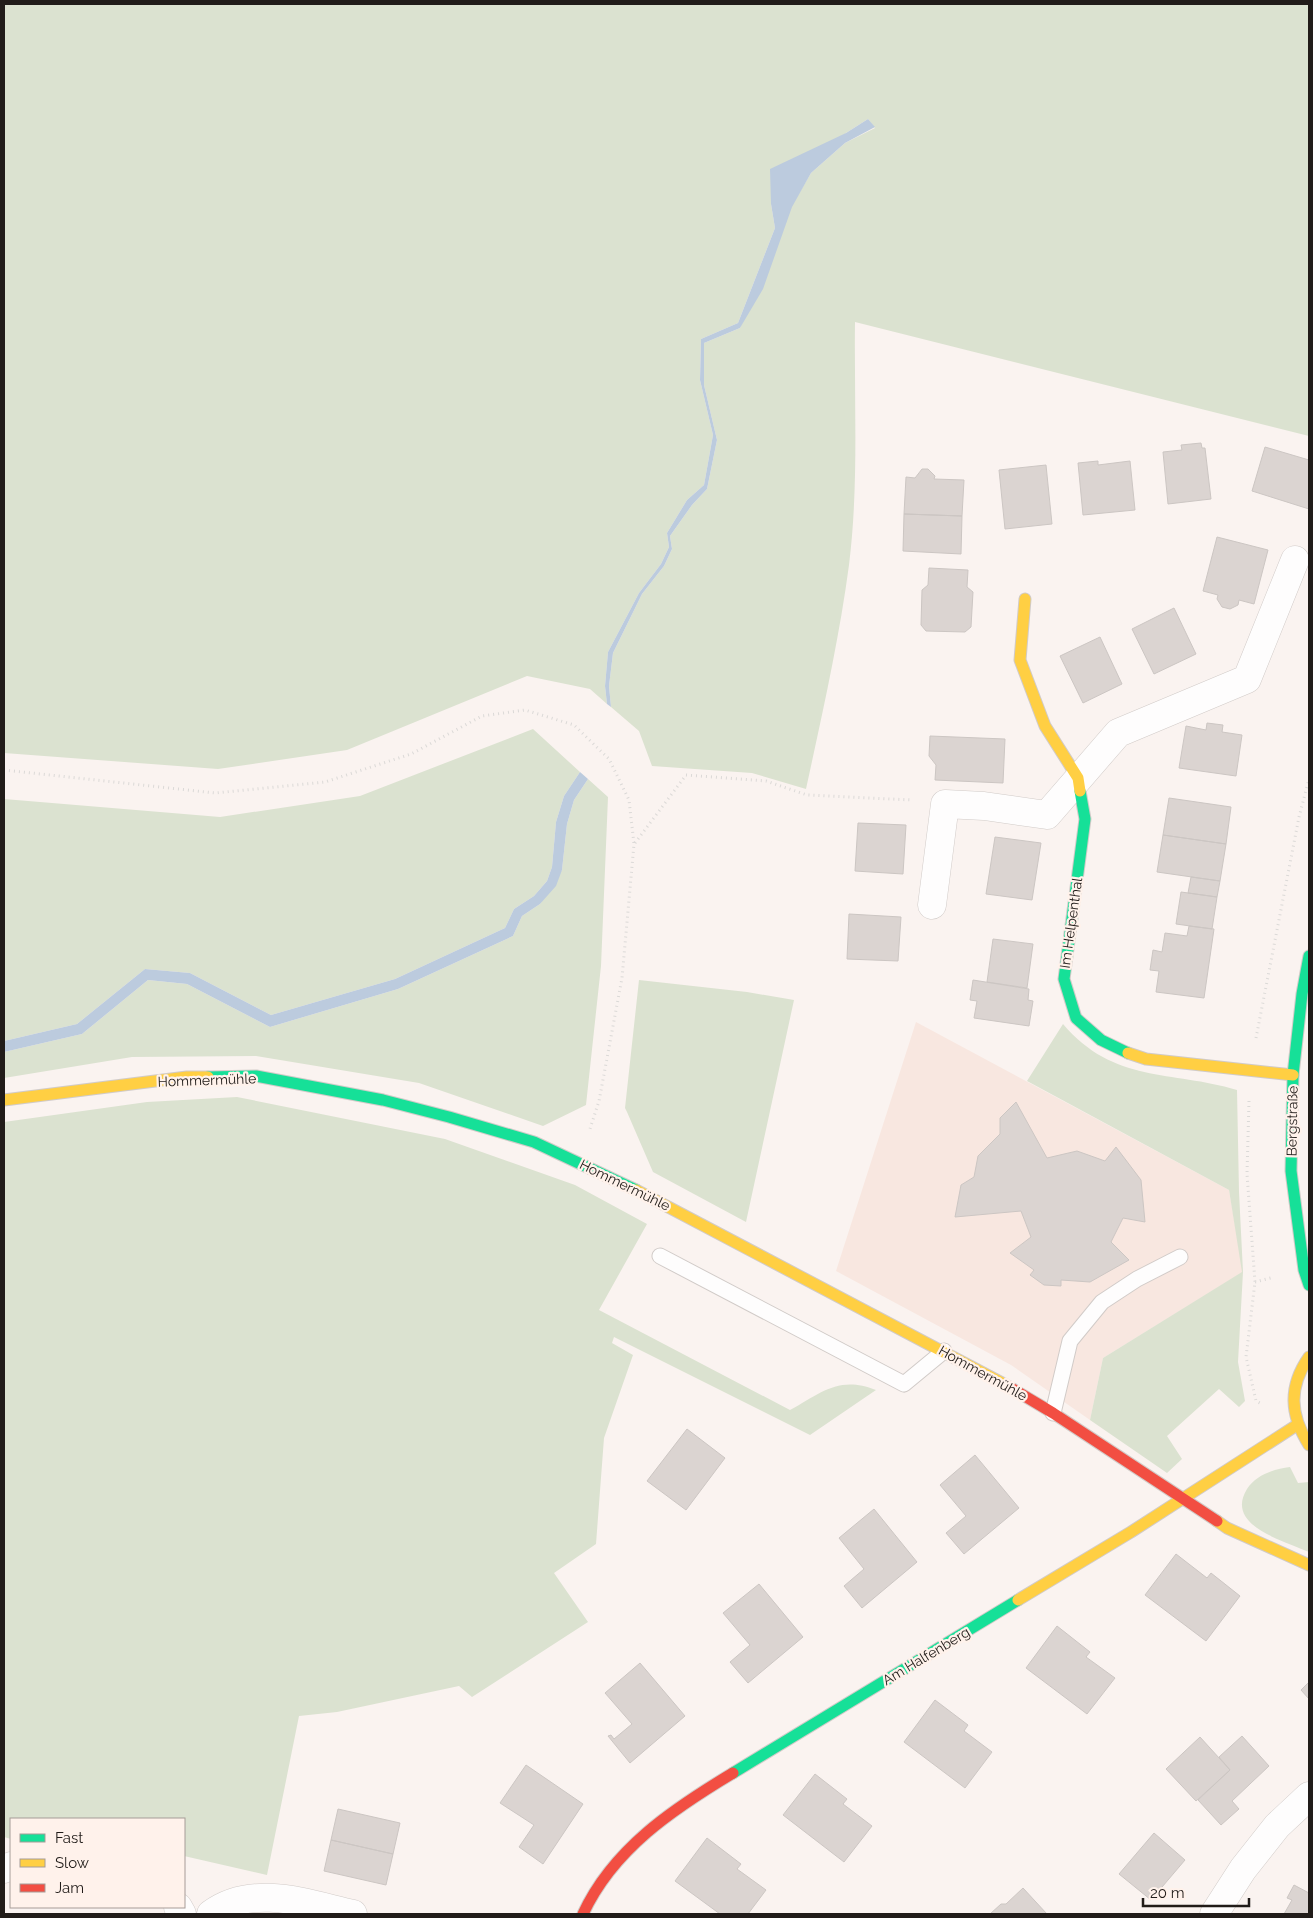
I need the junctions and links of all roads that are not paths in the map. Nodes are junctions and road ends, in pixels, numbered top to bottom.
1 (1295, 560) dead end
2 (1025, 599) dead end
3 (1078, 778) junction
4 (932, 904) dead end
5 (1309, 956) edge
6 (1292, 1075) junction
7 (4, 1100) edge
8 (660, 1256) dead end
9 (1180, 1257) dead end
10 (1309, 1285) edge
11 (944, 1351) junction
12 (1309, 1357) edge
13 (1053, 1413) junction
14 (1297, 1426) junction
15 (1309, 1445) edge
16 (1181, 1498) junction
17 (1309, 1565) edge
18 (1309, 1796) edge
19 (211, 1914) edge
20 (353, 1914) edge
21 (582, 1914) edge
22 (1214, 1914) edge

1 - 3 street
2 - 3 street, Im Helpenthal
3 - 4 street
3 - 6 street, Im Helpenthal
5 - 6 street, Bergstraße
6 - 10 street, Bergstraße
7 - 11 street, Hommermühle
8 - 11 lane
9 - 13 lane
11 - 13 street, Hommermühle
12 - 14 street
13 - 16 street, Hommermühle
14 - 15 street
14 - 16 street, Am Halfenberg
16 - 17 street, Hommermühle
16 - 21 street, Am Halfenberg
18 - 22 street
19 - 20 street

